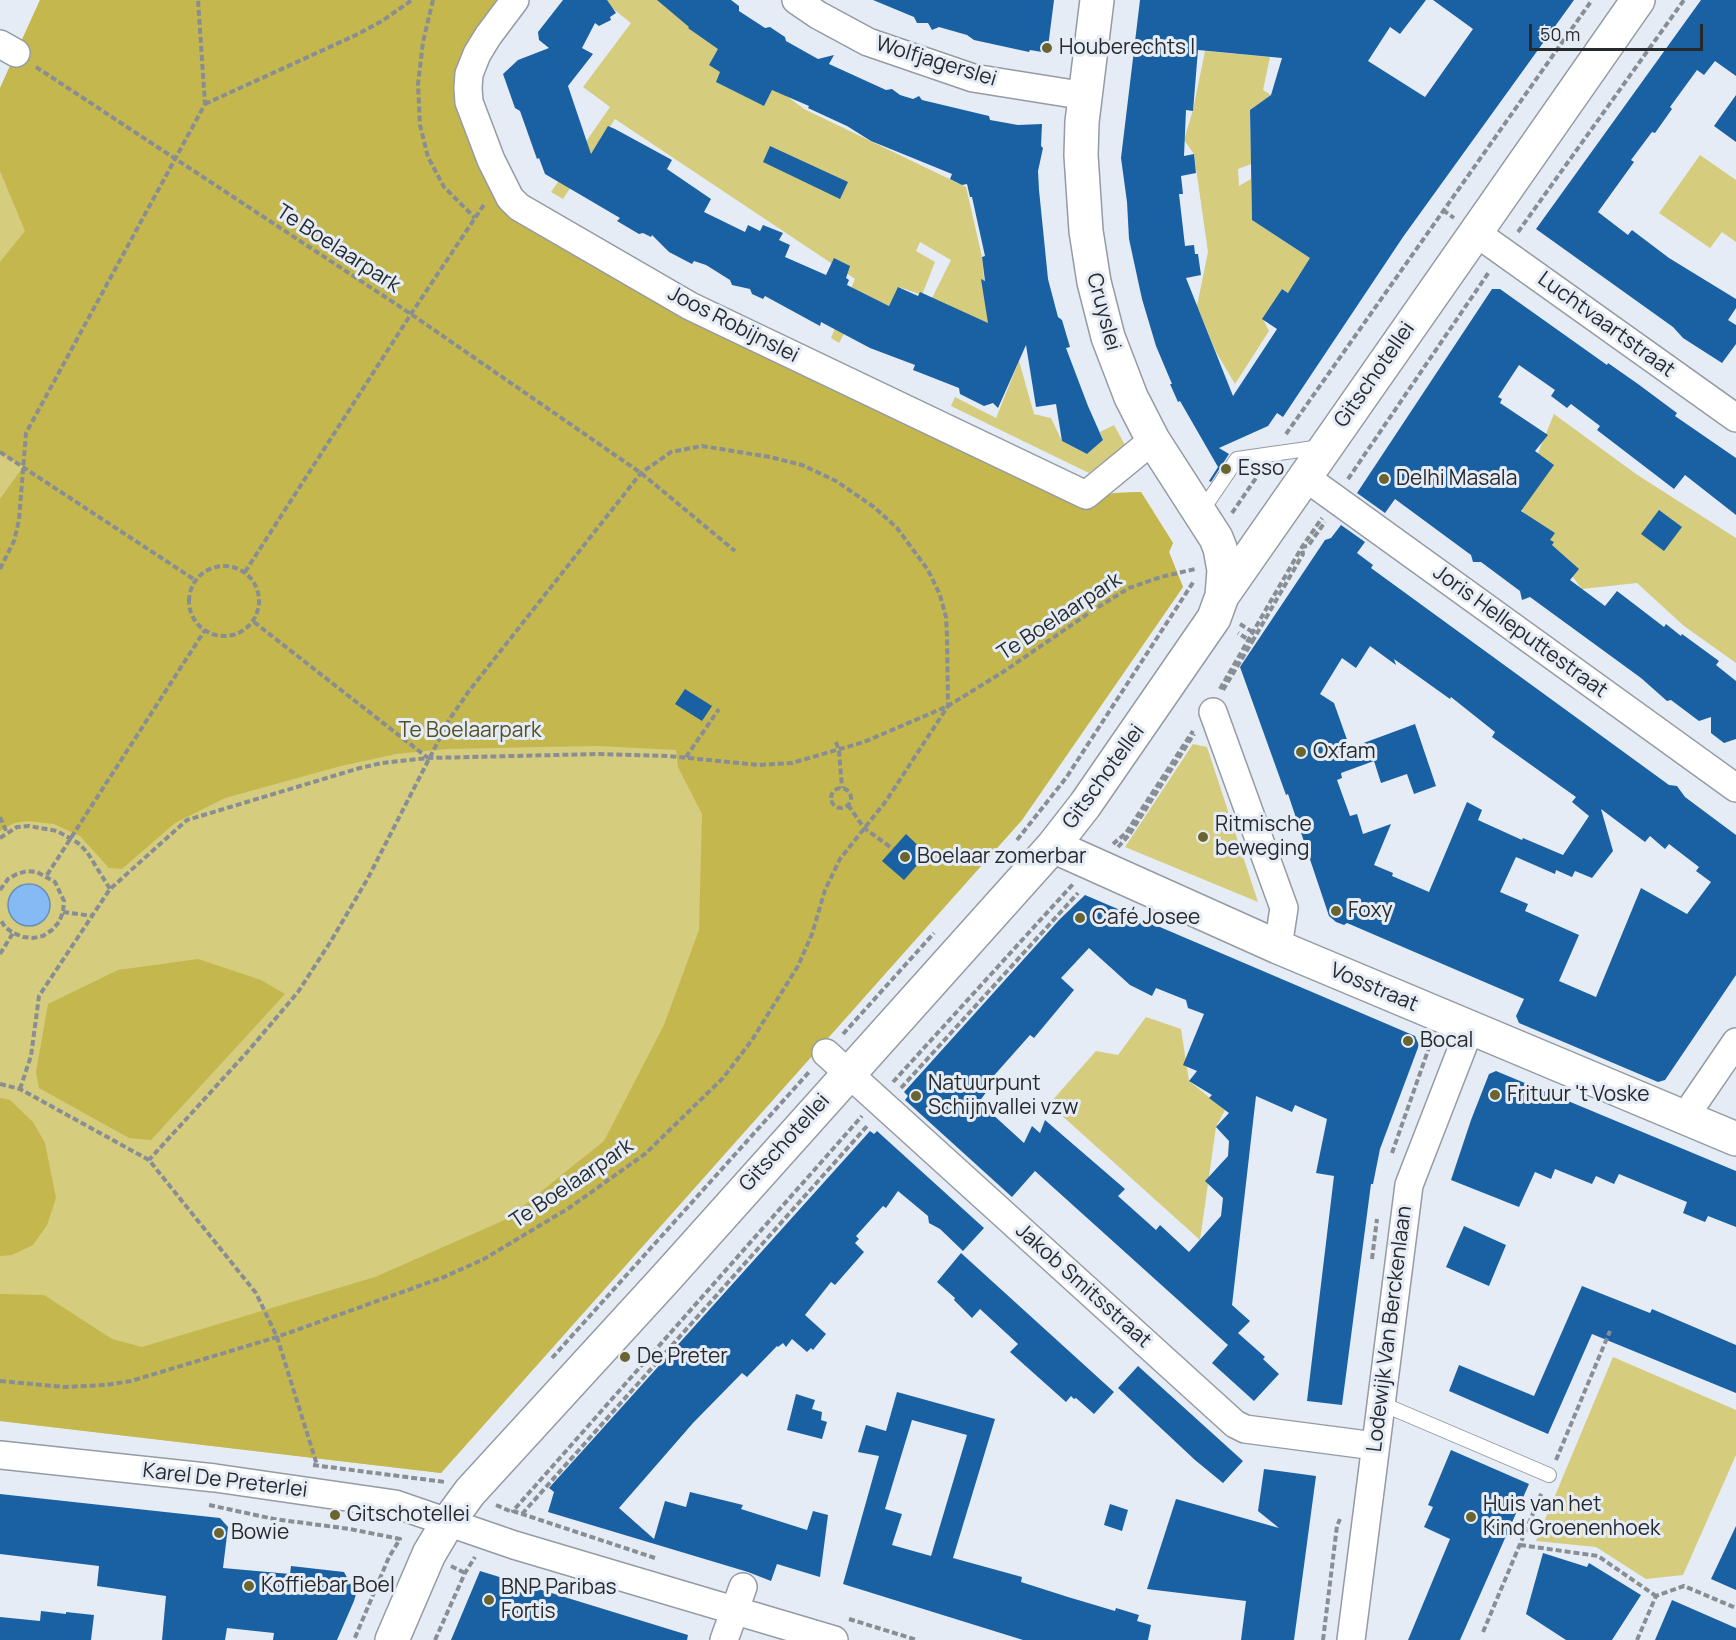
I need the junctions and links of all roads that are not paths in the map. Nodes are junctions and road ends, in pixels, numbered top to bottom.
1 (515, 0) edge
2 (796, 0) edge
3 (1097, 0) edge
4 (1638, 0) edge
5 (1086, 96) junction
6 (1475, 232) junction
7 (1736, 418) edge
8 (1153, 440) junction
9 (1326, 446) junction
10 (1305, 477) junction
11 (1208, 526) junction
12 (1222, 596) junction
13 (1211, 709) road end
14 (1736, 788) edge
15 (1053, 846) junction
16 (1278, 947) junction
17 (1470, 1028) junction
18 (1736, 1042) edge
19 (837, 1063) junction
20 (1684, 1118) junction
21 (1736, 1138) edge
22 (1380, 1402) junction
23 (1375, 1446) junction
24 (0, 1455) edge
25 (1549, 1475) dead end
26 (448, 1522) junction
27 (739, 1598) junction
28 (392, 1640) edge
29 (724, 1640) edge
30 (834, 1640) edge
31 (1351, 1640) edge

1 - 8 street, Joos Robijnslei
2 - 5 street, Wolfjagerslei
3 - 5 street, Cruyslei
4 - 6 street, Gitschotellei
5 - 8 street, Cruyslei
6 - 7 street, Luchtvaartstraat
6 - 9 street, Gitschotellei
8 - 11 street, Cruyslei
9 - 10 street, Gitschotellei
9 - 11 lane
10 - 12 street, Gitschotellei
10 - 14 street, Joris Helleputtestraat
11 - 12 street, Cruyslei
12 - 15 street, Gitschotellei
13 - 16 street
15 - 16 street, Vosstraat
15 - 19 street, Gitschotellei
16 - 17 street, Vosstraat
17 - 20 street, Vosstraat
17 - 22 street, Lodewijk Van Berckenlaan
18 - 20 street
19 - 23 street, Jakob Smitsstraat
19 - 26 street, Gitschotellei
20 - 21 street, Vosstraat
22 - 23 street, Lodewijk Van Berckenlaan
22 - 25 lane
23 - 31 street, Lodewijk Van Berckenlaan
24 - 26 street, Karel De Preterlei
26 - 27 street, Karel De Preterlei
26 - 28 street, Gitschotellei
27 - 29 street
27 - 30 street, Karel De Preterlei

